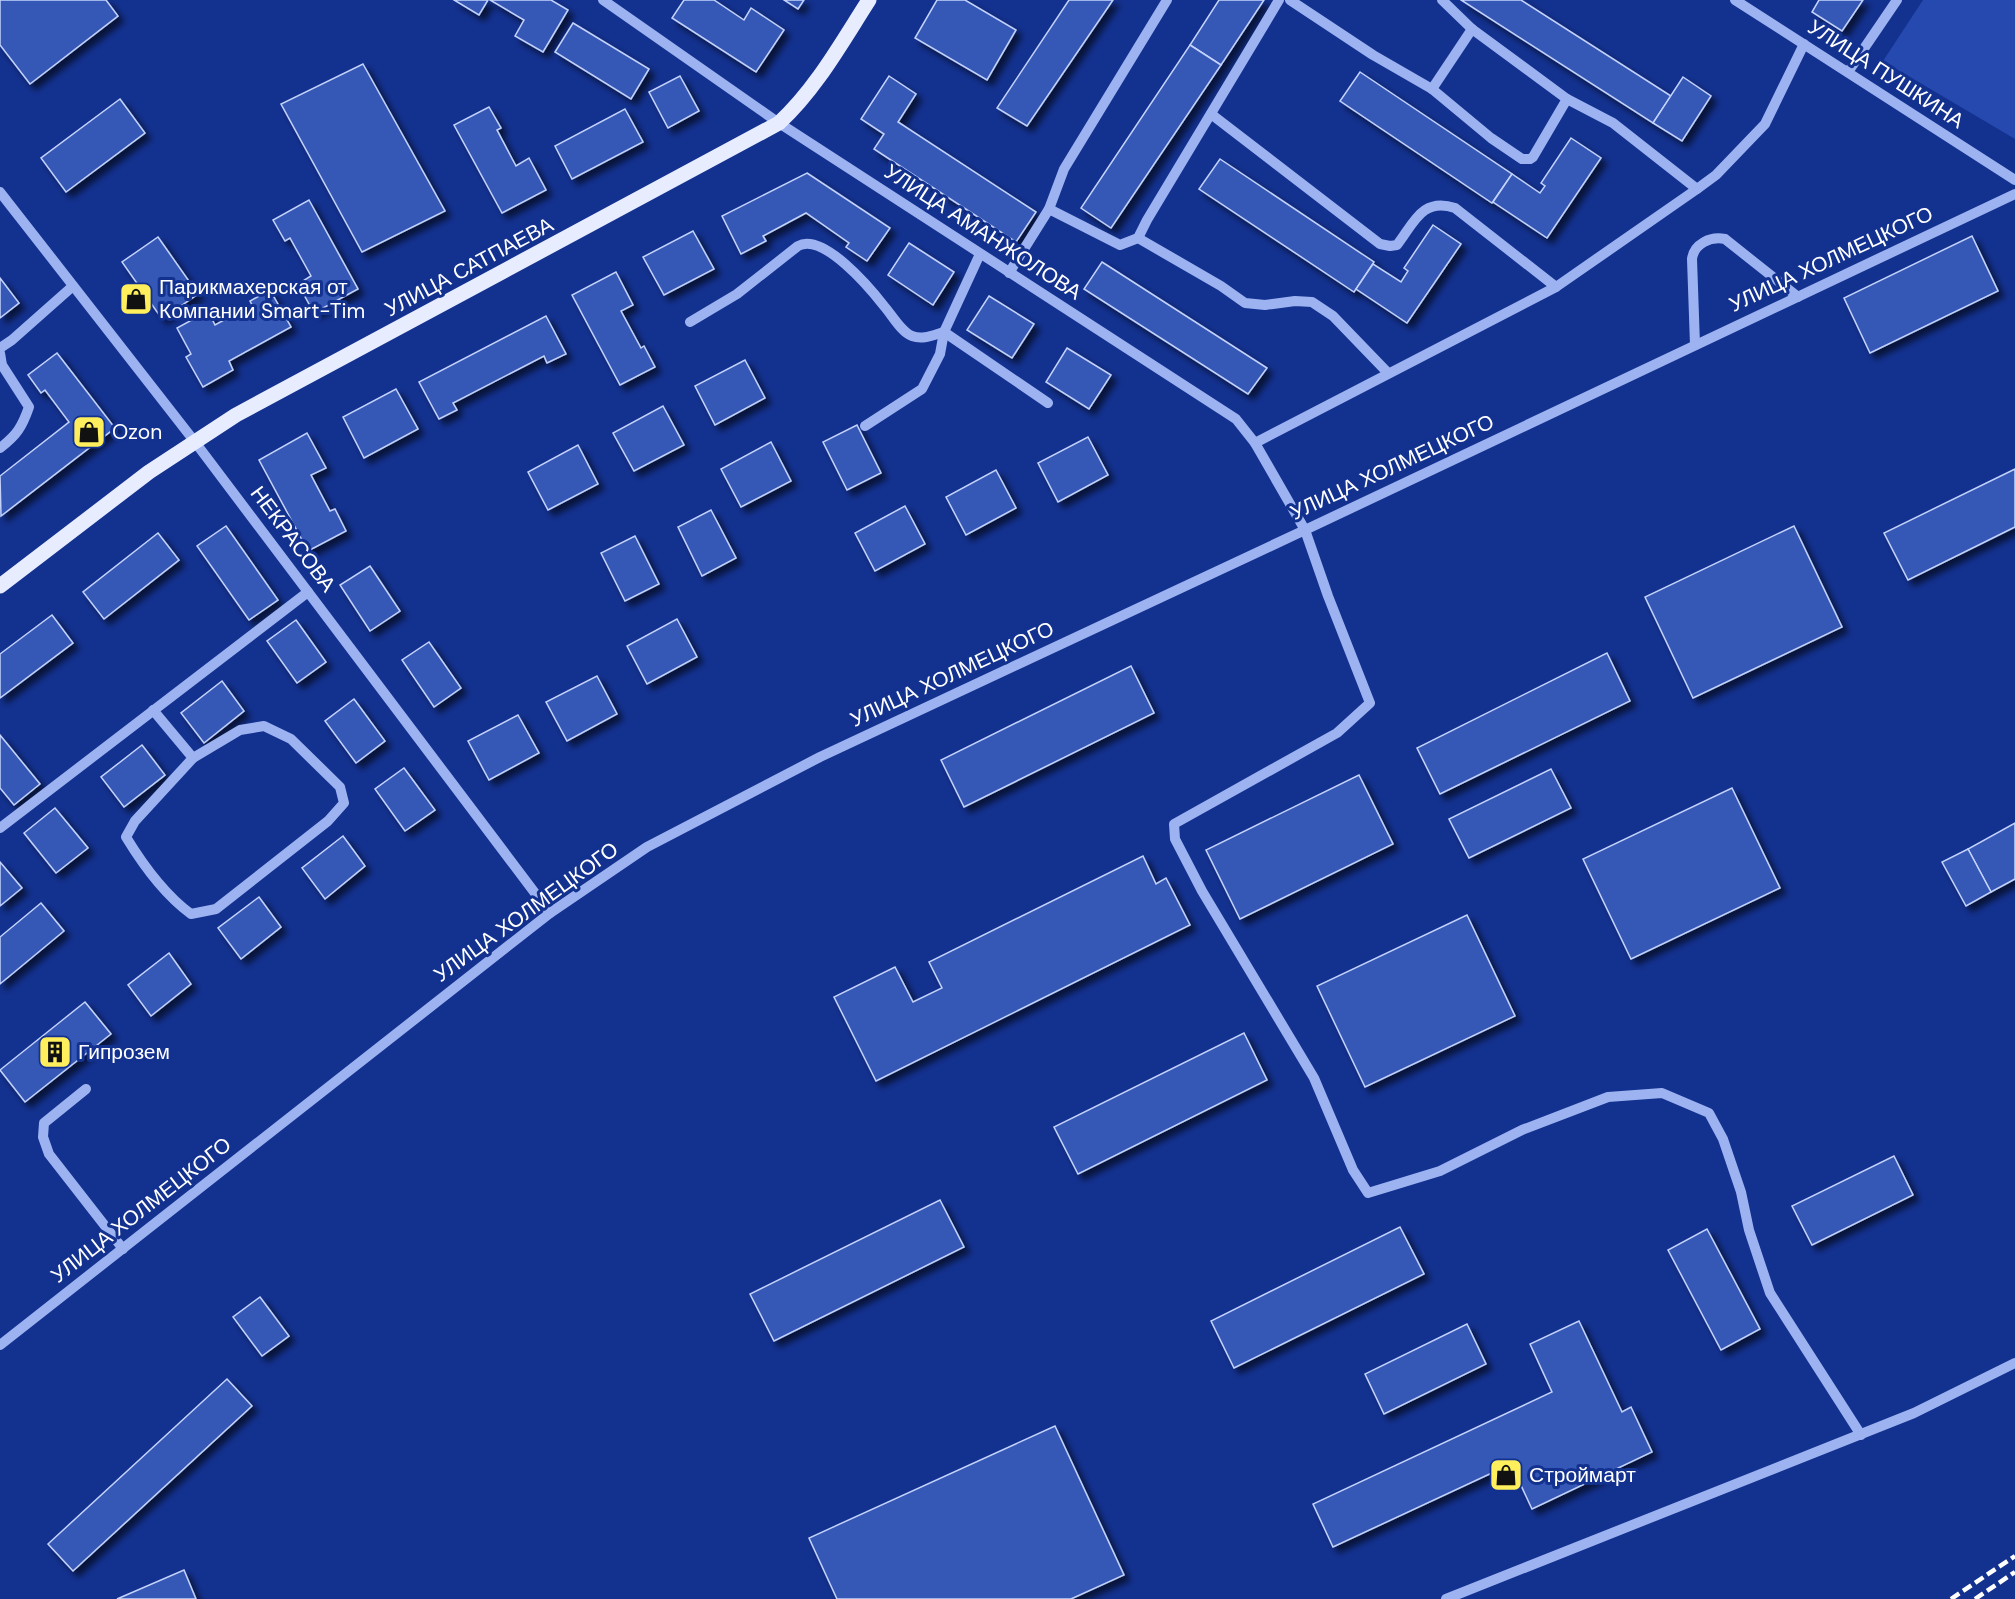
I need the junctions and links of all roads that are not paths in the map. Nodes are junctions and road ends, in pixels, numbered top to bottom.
1 (603, 0) edge
2 (869, 0) edge
3 (1167, 0) edge
4 (1280, 0) edge
5 (1290, 0) edge
6 (1442, 0) edge
7 (1897, 0) edge
8 (1738, 1) edge
9 (1472, 29) junction
10 (1804, 44) junction
11 (1848, 72) junction
12 (1432, 89) junction
13 (1568, 99) junction
14 (1211, 114) junction
15 (779, 123) junction
16 (2015, 180) edge
17 (1696, 189) junction
18 (0, 192) edge
19 (2015, 194) edge
20 (1049, 209) junction
21 (1138, 238) junction
22 (980, 254) junction
23 (1009, 273) junction
24 (73, 286) junction
25 (1556, 286) junction
26 (1798, 297) junction
27 (690, 322) dead end
28 (944, 332) junction
29 (1695, 345) junction
30 (0, 348) edge
31 (0, 359) edge
32 (1388, 373) junction
33 (1048, 403) dead end
34 (865, 426) dead end
35 (195, 442) junction
36 (1255, 443) junction
37 (0, 448) edge
38 (1305, 530) junction
39 (0, 586) edge
40 (308, 592) junction
41 (153, 710) junction
42 (193, 758) junction
43 (0, 828) edge
44 (550, 913) junction
45 (86, 1089) dead end
46 (123, 1249) junction
47 (0, 1345) edge
48 (2015, 1363) edge
49 (1861, 1434) junction
50 (1446, 1599) edge

1 - 15 street, УЛИЦА АМАНЖОЛОВА
2 - 15 main road, УЛИЦА САТПАЕВА
3 - 20 street
4 - 14 street
5 - 12 street
6 - 9 street
7 - 11 street
8 - 10 street, УЛИЦА ПУШКИНА
9 - 12 street
9 - 13 street
10 - 11 street, УЛИЦА ПУШКИНА
10 - 17 street
11 - 16 street, УЛИЦА ПУШКИНА
12 - 13 street
13 - 17 street
14 - 21 street
14 - 25 street
15 - 22 street, УЛИЦА АМАНЖОЛОВА
15 - 35 main road, УЛИЦА САТПАЕВА
17 - 25 street
18 - 24 street, НЕКРАСОВА
19 - 26 street, УЛИЦА ХОЛМЕЦКОГО
20 - 21 street
20 - 23 street
21 - 32 street
22 - 23 street, УЛИЦА АМАНЖОЛОВА
22 - 28 street
23 - 36 street, УЛИЦА АМАНЖОЛОВА
24 - 30 street
24 - 35 street, НЕКРАСОВА
25 - 32 street
26 - 29 street, УЛИЦА ХОЛМЕЦКОГО
26 - 29 street
27 - 28 street
28 - 33 street
28 - 34 street
29 - 38 street, УЛИЦА ХОЛМЕЦКОГО
31 - 37 street
32 - 36 street
35 - 39 main road, УЛИЦА САТПАЕВА
35 - 40 street, НЕКРАСОВА
36 - 38 street, УЛИЦА АМАНЖОЛОВА
38 - 44 street, УЛИЦА ХОЛМЕЦКОГО
38 - 49 street, УЛИЦА АМАНЖОЛОВА
40 - 41 street
40 - 44 street, НЕКРАСОВА
41 - 42 street
41 - 43 street
42 - 42 street
44 - 46 street, УЛИЦА ХОЛМЕЦКОГО
45 - 46 street
46 - 47 street, УЛИЦА ХОЛМЕЦКОГО
48 - 49 street
49 - 50 street

